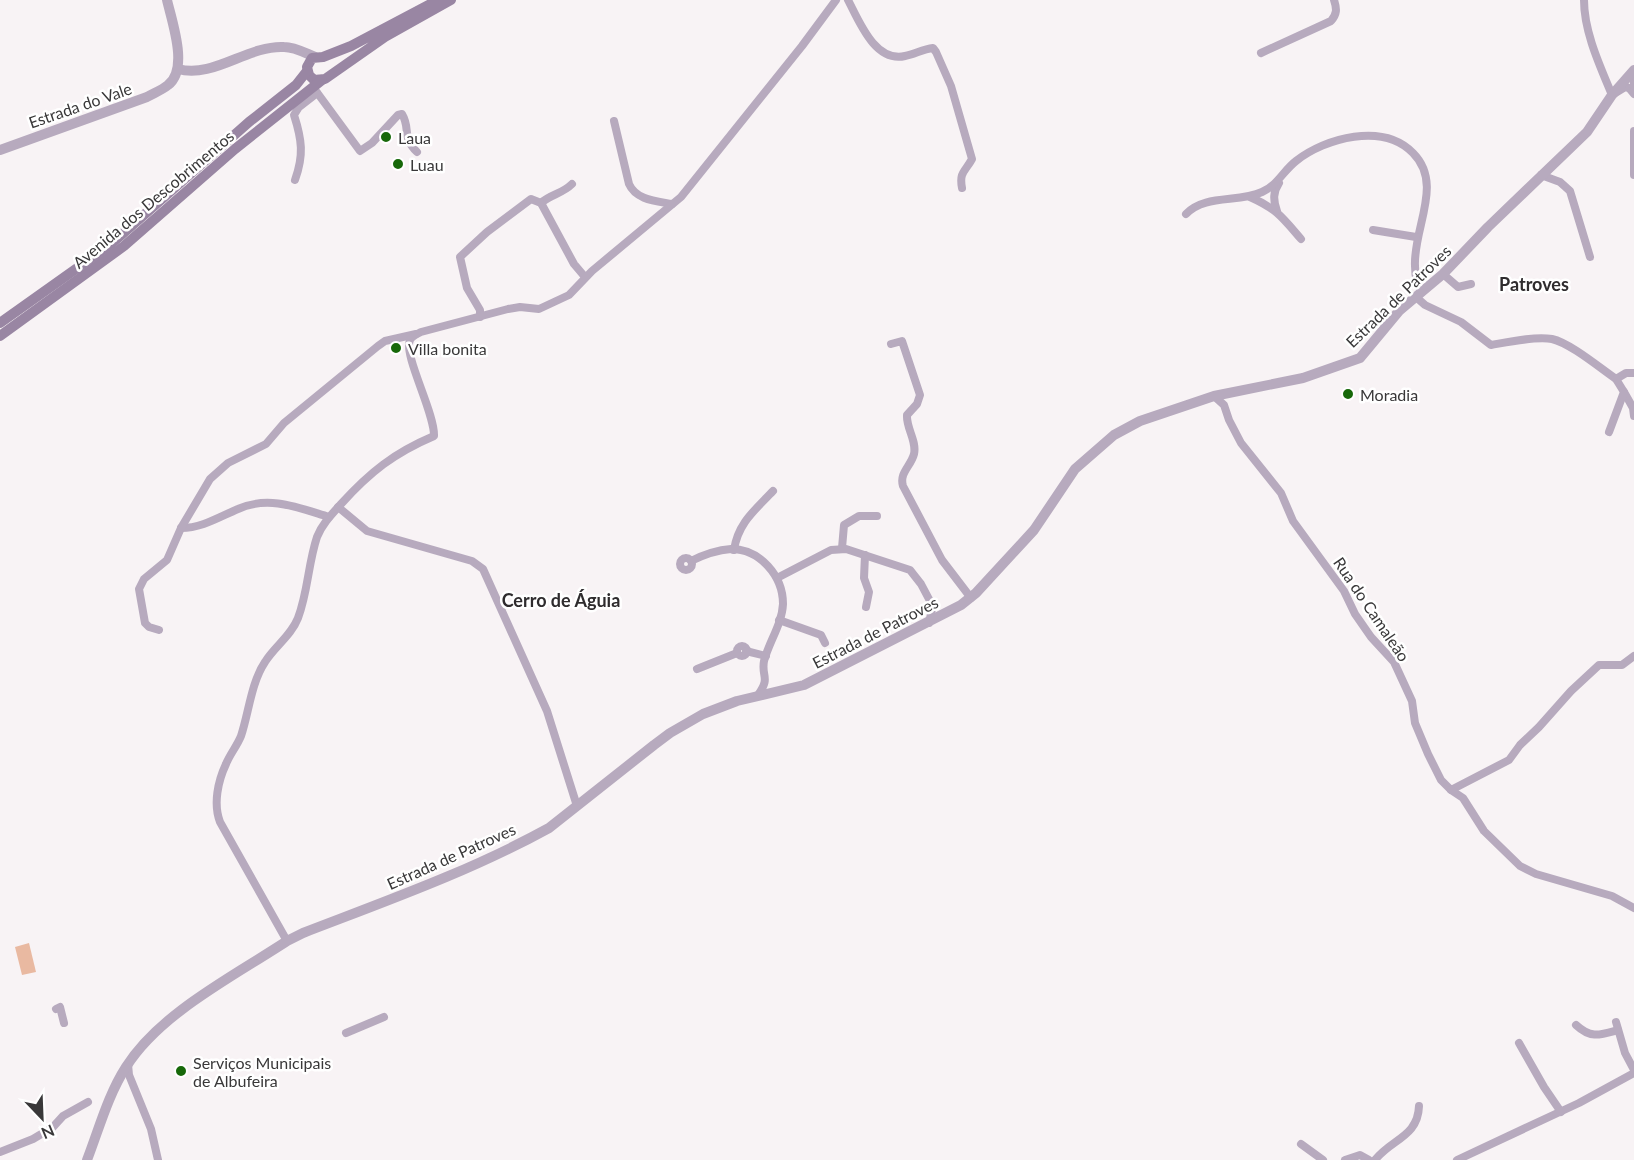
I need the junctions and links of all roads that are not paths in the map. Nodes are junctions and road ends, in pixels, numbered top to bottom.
1 (167, 0) edge
2 (438, 0) edge
3 (451, 0) edge
4 (836, 0) edge
5 (848, 0) edge
6 (1334, 0) edge
7 (1585, 0) edge
8 (1261, 53) dead end
9 (319, 57) junction
10 (178, 69) junction
11 (1634, 70) edge
12 (307, 71) junction
13 (1634, 76) edge
14 (320, 84) junction
15 (1634, 86) edge
16 (1634, 94) edge
17 (1612, 95) junction
18 (614, 121) dead end
19 (1634, 131) edge
20 (0, 150) edge
21 (417, 152) dead end
22 (1634, 174) edge
23 (1541, 175) junction
24 (295, 180) dead end
25 (1280, 181) junction
26 (572, 184) dead end
27 (962, 189) dead end
28 (1250, 196) junction
29 (541, 203) junction
30 (672, 204) junction
31 (1278, 212) junction
32 (1186, 214) dead end
33 (1373, 230) dead end
34 (1416, 237) junction
35 (1300, 239) dead end
36 (1590, 256) dead end
37 (1443, 274) junction
38 (585, 277) junction
39 (1471, 284) dead end
40 (1419, 294) junction
41 (480, 317) junction
42 (0, 323) edge
43 (420, 333) junction
44 (0, 336) edge
45 (404, 336) junction
46 (891, 344) dead end
47 (409, 354) junction
48 (1634, 373) edge
49 (1616, 379) junction
50 (1228, 392) junction
51 (1624, 392) junction
52 (1214, 396) junction
53 (1224, 405) junction
54 (1634, 416) edge
55 (1609, 432) dead end
56 (773, 491) dead end
57 (338, 507) junction
58 (876, 516) dead end
59 (329, 517) junction
60 (181, 528) junction
61 (842, 548) junction
62 (734, 550) junction
63 (866, 555) junction
64 (691, 561) dead end
65 (777, 578) junction
66 (971, 598) junction
67 (930, 601) junction
68 (866, 607) dead end
69 (949, 611) junction
70 (779, 620) junction
71 (929, 622) junction
72 (830, 629) dead end
73 (159, 630) dead end
74 (766, 656) junction
75 (1634, 656) edge
76 (697, 669) dead end
77 (766, 680) junction
78 (780, 691) junction
79 (758, 695) junction
80 (1450, 790) junction
81 (577, 807) junction
82 (1634, 908) edge
83 (287, 941) junction
84 (56, 1009) dead end
85 (384, 1017) dead end
86 (64, 1023) dead end
87 (1576, 1025) dead end
88 (346, 1033) dead end
89 (1519, 1043) dead end
90 (128, 1064) junction
91 (1634, 1071) edge
92 (117, 1082) junction
93 (132, 1082) junction
94 (88, 1102) dead end
95 (1419, 1106) dead end
96 (1561, 1112) junction
97 (1301, 1144) dead end
98 (0, 1152) edge
99 (87, 1160) edge
100 (158, 1160) edge
101 (1323, 1160) edge
102 (1345, 1160) edge
103 (1369, 1160) edge
104 (1375, 1160) edge
105 (1457, 1160) edge

1 - 10 street
2 - 9 main road
3 - 14 main road, Avenida dos Descobrimentos
4 - 30 street
5 - 27 street
6 - 8 street
7 - 17 street
9 - 10 street
9 - 12 main road, Avenida dos Descobrimentos
9 - 14 main road
10 - 20 street, Estrada do Vale
11 - 17 street, Estrada de Patroves
12 - 14 main road
12 - 42 main road, Avenida dos Descobrimentos
13 - 15 street
14 - 21 street
14 - 24 street
14 - 44 main road, Avenida dos Descobrimentos
16 - 17 street
17 - 23 street, Estrada de Patroves
18 - 30 street
19 - 22 street
23 - 36 street
23 - 37 street, Estrada de Patroves
25 - 28 street
25 - 31 street
25 - 34 street
26 - 29 street
28 - 31 street
28 - 32 street
29 - 38 street
29 - 41 street
30 - 38 street
31 - 35 street
33 - 34 street
34 - 40 street
37 - 39 street
37 - 40 street, Estrada de Patroves
38 - 41 street
40 - 49 street
40 - 50 street, Estrada de Patroves
41 - 43 street
43 - 45 street
43 - 47 street
45 - 47 street
45 - 60 street
46 - 66 street
47 - 57 street
48 - 49 street
49 - 51 street
50 - 52 street, Estrada de Patroves
50 - 53 street
51 - 54 street
51 - 55 street
52 - 53 street
52 - 66 street, Estrada de Patroves
53 - 80 street, Rua do Camaleão
56 - 62 street
57 - 59 street
57 - 81 street
58 - 61 street
59 - 60 street
59 - 83 street
60 - 73 street
61 - 63 street
61 - 65 street
62 - 64 street
62 - 65 street
63 - 67 street
63 - 68 street
65 - 70 street
66 - 69 street, Estrada de Patroves
67 - 69 street
67 - 71 street
69 - 71 street, Estrada de Patroves
70 - 72 street
70 - 74 street
71 - 78 street, Estrada de Patroves
74 - 76 street
74 - 77 street
75 - 80 street
77 - 78 street
77 - 79 street
78 - 79 street, Estrada de Patroves
79 - 81 street, Estrada de Patroves
80 - 82 street, Rua do Camaleão
81 - 83 street, Estrada de Patroves
83 - 90 street, Estrada de Patroves
84 - 86 street
85 - 88 street
87 - 91 street
89 - 96 street
90 - 92 street, Estrada de Patroves
90 - 93 street
91 - 96 street
92 - 93 street
92 - 99 street, Estrada de Patroves
93 - 100 street
94 - 98 street
95 - 104 street
96 - 105 street
97 - 101 street
102 - 103 street

